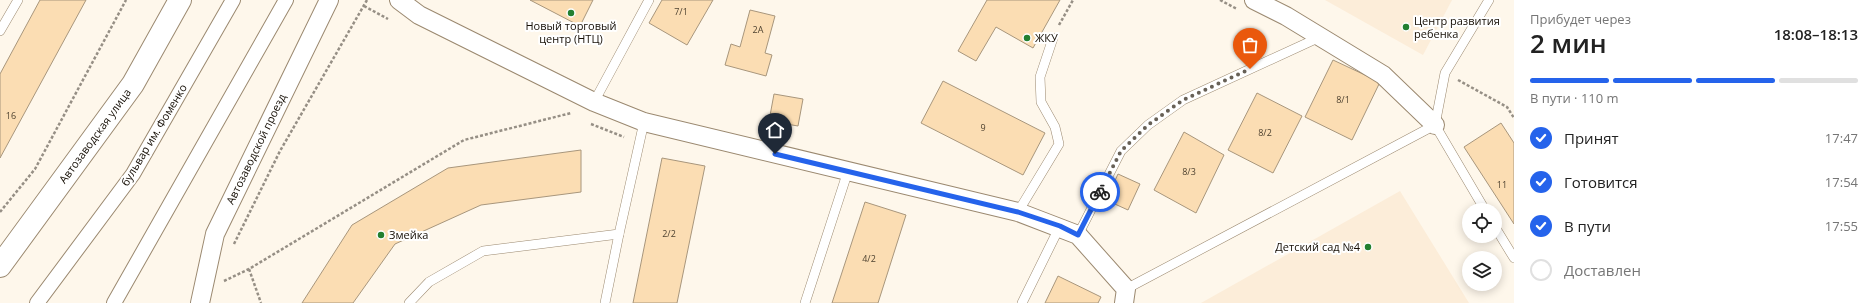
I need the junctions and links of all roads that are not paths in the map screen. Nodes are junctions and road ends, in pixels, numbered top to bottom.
1 (18, 0) edge
2 (180, 0) edge
3 (233, 0) edge
4 (286, 0) edge
5 (329, 0) edge
6 (398, 0) edge
7 (649, 0) edge
8 (1254, 0) edge
9 (1489, 0) edge
10 (0, 31) edge
11 (1320, 37) junction
12 (1053, 38) road end
13 (594, 102) junction
14 (644, 122) junction
15 (1435, 126) junction
16 (848, 171) junction
17 (1481, 203) edge
18 (1018, 212) junction
19 (1060, 226) junction
20 (619, 234) junction
21 (1078, 235) junction
22 (1502, 238) edge
23 (1514, 258) edge
24 (0, 266) edge
25 (1125, 296) edge
26 (37, 303) edge
27 (114, 303) edge
28 (200, 303) edge
29 (409, 303) edge
30 (605, 303) edge
31 (805, 303) edge
32 (1022, 303) edge

1 - 10 lane
2 - 24 street, Автозаводская улица
3 - 26 street, бульвар им. Фоменко
4 - 27 street
5 - 28 street, Автозаводской проезд
6 - 13 street
7 - 13 lane
8 - 11 street
9 - 15 lane
11 - 15 street
11 - 21 lane
12 - 18 lane
13 - 14 street
14 - 16 street
14 - 20 lane
15 - 17 lane
15 - 25 lane
16 - 18 street
16 - 31 lane
18 - 19 street
19 - 21 street
19 - 32 lane
20 - 29 lane
20 - 30 lane
21 - 25 street
22 - 23 lane

